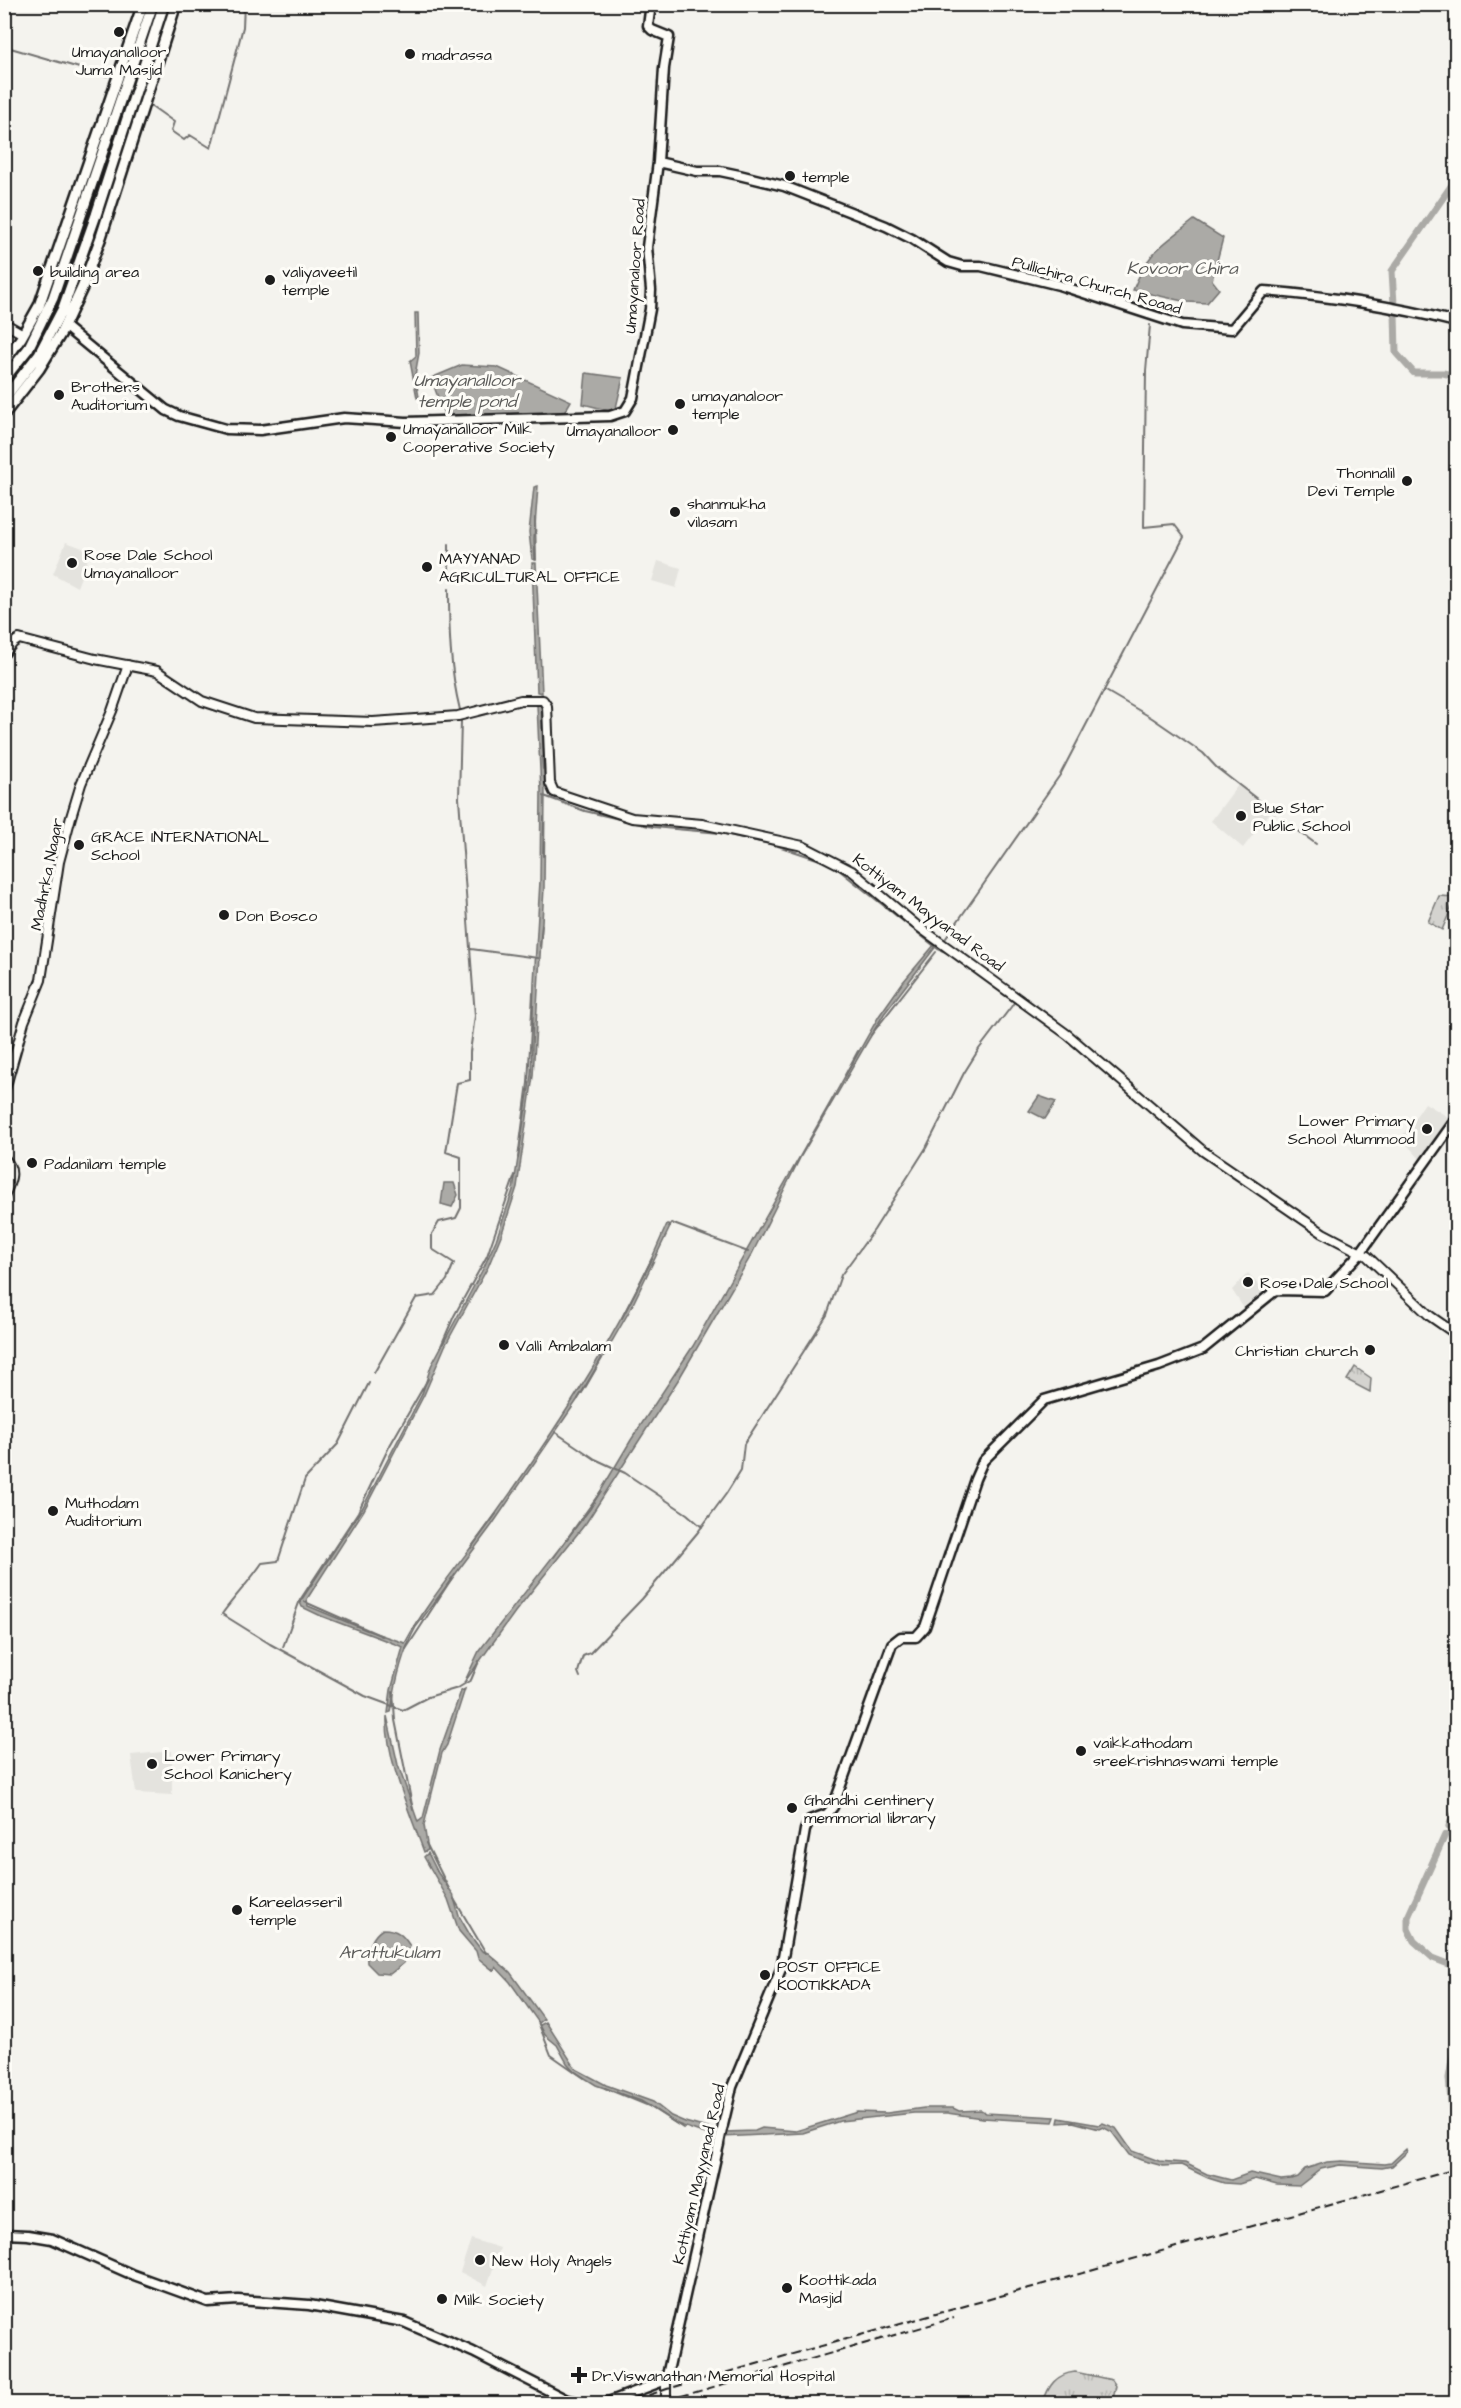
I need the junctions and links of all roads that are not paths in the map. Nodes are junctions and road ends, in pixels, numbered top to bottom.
1 (143, 4) edge
2 (153, 4) edge
3 (164, 4) edge
4 (176, 4) edge
5 (651, 4) edge
6 (658, 162) junction
7 (1456, 322) edge
8 (4, 323) edge
9 (64, 326) junction
10 (23, 334) junction
11 (4, 362) edge
12 (4, 379) edge
13 (4, 399) edge
14 (4, 414) edge
15 (4, 654) edge
16 (128, 665) junction
17 (4, 1092) edge
18 (1456, 1119) edge
19 (4, 1158) edge
20 (4, 1197) edge
21 (1361, 1252) junction
22 (1456, 1334) edge
23 (723, 2124) joint
24 (720, 2144) joint
25 (4, 2234) edge
26 (666, 2380) junction
27 (590, 2403) edge
28 (603, 2403) edge
29 (666, 2403) edge

1 - 10 highway
2 - 12 highway
3 - 13 highway
4 - 9 highway
5 - 6 main road, Umayanaloor Road
6 - 7 main road, Pullichira Church Roaad
6 - 9 main road, Umayanaloor Road
8 - 10 street
9 - 14 highway
10 - 11 highway
15 - 16 street, Kottiyam Mayyanad Road
16 - 17 street, Madhrka Nagar
16 - 21 street, Kottiyam Mayyanad Road
18 - 21 main road, Kottiyam Mayyanad Road
19 - 20 street
21 - 22 street, Kottiyam Mayyanad Road
21 - 23 main road, Kottiyam Mayyanad Road
23 - 24 street, Kottiyam Mayyanad Road
24 - 26 main road, Kottiyam Mayyanad Road
25 - 27 main road
26 - 28 main road
26 - 29 street, Kottiyam Mayyanad Road

